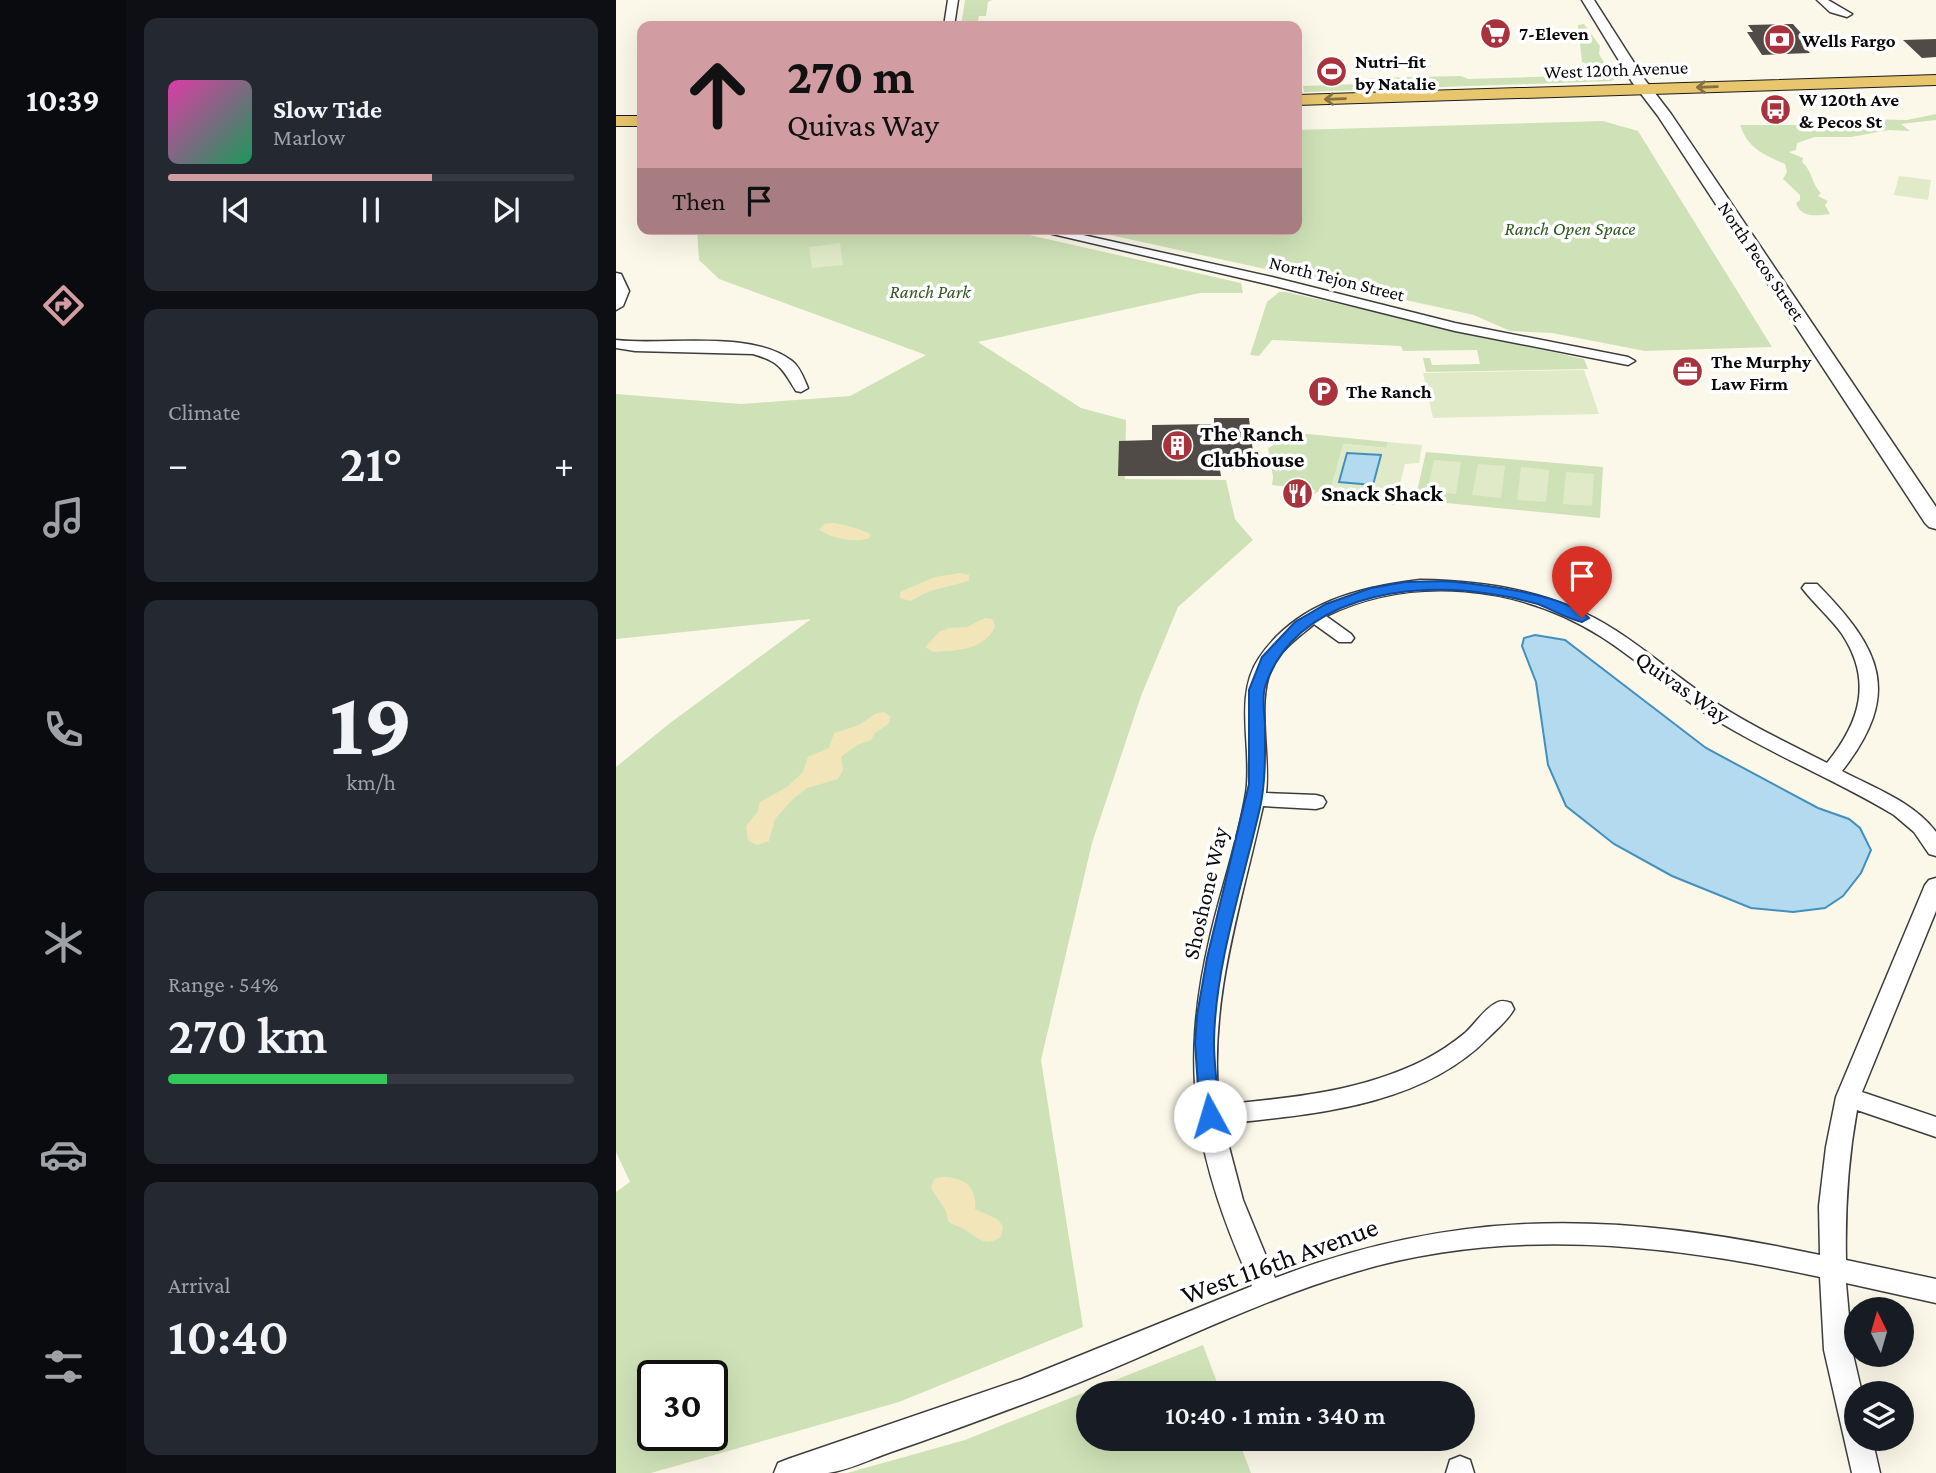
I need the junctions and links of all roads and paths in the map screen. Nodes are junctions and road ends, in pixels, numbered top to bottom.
1 (953, 0) edge
2 (1588, 0) edge
3 (1822, 0) edge
4 (1847, 14) dead end
5 (950, 21) edge
6 (1936, 80) edge
7 (1644, 89) junction
8 (1936, 97) edge
9 (1302, 100) edge
10 (1658, 106) junction
11 (1430, 113) junction
12 (1302, 116) edge
13 (616, 121) edge
14 (637, 121) edge
15 (637, 134) edge
16 (616, 135) edge
17 (1064, 235) edge
18 (616, 278) edge
19 (616, 306) edge
20 (616, 344) edge
21 (1628, 361) dead end
22 (801, 388) dead end
23 (1936, 523) edge
24 (1405, 587) joint
25 (1811, 588) dead end
26 (1314, 616) junction
27 (1345, 638) dead end
28 (1830, 772) junction
29 (1255, 799) junction
30 (1316, 802) dead end
31 (1936, 849) edge
32 (1936, 885) edge
33 (1503, 1009) dead end
34 (1848, 1097) junction
35 (1210, 1116) junction
36 (1936, 1127) edge
37 (1833, 1270) junction
38 (1936, 1291) edge
39 (1268, 1292) junction
40 (1845, 1381) edge
41 (1861, 1451) edge
42 (788, 1473) edge
43 (1866, 1473) edge

1 - 5 street
2 - 7 street, North Pecos Street
3 - 4 street
6 -> 7 main road, West 120th Avenue
7 -> 9 main road, West 120th Avenue
7 - 10 street, North Pecos Street
7 - 11 main road
8 - 10 main road, West 120th Avenue
10 - 11 main road, West 120th Avenue
10 - 23 street, North Pecos Street
11 - 12 main road, West 120th Avenue
13 - 14 main road
15 - 16 main road
17 - 21 street, North Tejon Street
18 - 19 street
20 - 22 street
24 - 26 street, Shoshone Way
24 - 28 street, Quivas Way
25 - 28 street
26 - 27 street
26 - 29 street, Shoshone Way
28 - 31 street, Quivas Way
29 - 30 street
29 - 35 street, Shoshone Way
32 - 34 street
33 - 35 street
34 - 36 street
34 - 37 street
35 - 39 street, Shoshone Way
37 - 38 street, West 116th Avenue
37 - 39 street, West 116th Avenue
37 - 40 street
39 - 42 street, West 116th Avenue
41 - 43 street

